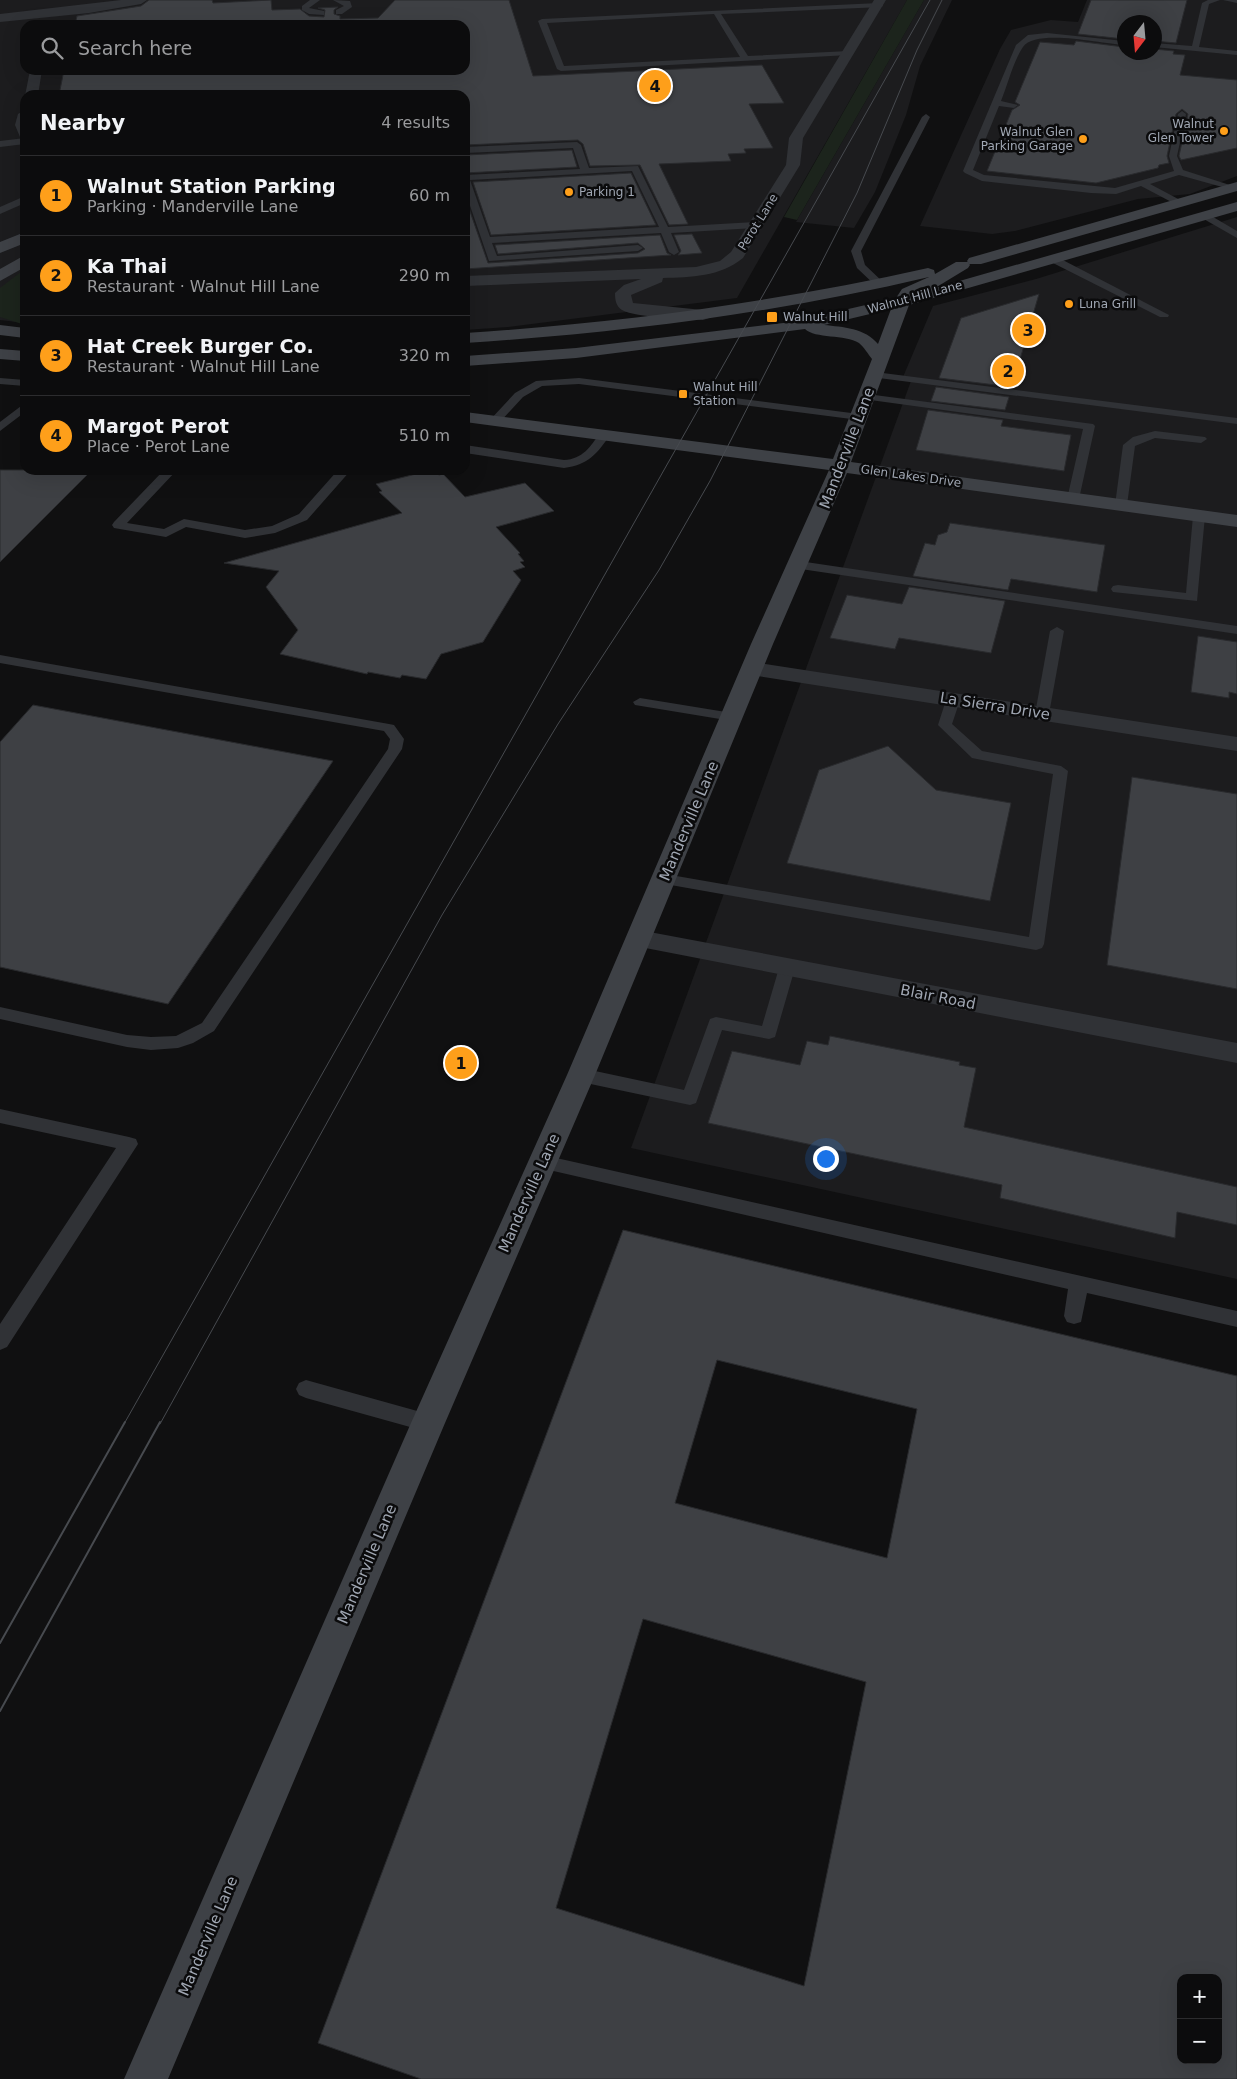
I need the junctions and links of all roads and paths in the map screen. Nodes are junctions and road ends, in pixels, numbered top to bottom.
1 (141, 0) edge
2 (316, 0) edge
3 (337, 0) edge
4 (1216, 0) edge
5 (1227, 0) edge
6 (1237, 1) edge
7 (880, 2) edge
8 (321, 12) dead end
9 (339, 12) dead end
10 (716, 12) junction
11 (0, 18) edge
12 (42, 20) edge
13 (1117, 44) edge
14 (1162, 47) edge
15 (1195, 49) junction
16 (849, 53) junction
17 (1237, 53) edge
18 (746, 60) junction
19 (35, 75) edge
20 (32, 90) edge
21 (996, 103) junction
22 (1014, 105) dead end
23 (1182, 114) dead end
24 (926, 117) dead end
25 (20, 142) edge
26 (0, 144) edge
27 (470, 150) edge
28 (584, 171) junction
29 (1179, 172) junction
30 (1124, 176) dead end
31 (470, 178) edge
32 (1146, 184) junction
33 (1233, 187) edge
34 (470, 192) edge
35 (20, 201) edge
36 (1179, 202) junction
37 (1237, 206) edge
38 (0, 211) edge
39 (1205, 216) junction
40 (756, 225) junction
41 (665, 230) junction
42 (1237, 235) edge
43 (20, 239) edge
44 (487, 240) junction
45 (0, 248) edge
46 (638, 248) dead end
47 (674, 252) dead end
48 (1053, 259) junction
49 (20, 263) edge
50 (962, 265) junction
51 (678, 273) junction
52 (0, 276) edge
53 (470, 280) edge
54 (494, 280) junction
55 (880, 284) junction
56 (470, 285) edge
57 (902, 302) junction
58 (703, 315) junction
59 (1164, 315) dead end
60 (792, 327) junction
61 (0, 330) edge
62 (20, 332) edge
63 (470, 333) edge
64 (489, 337) junction
65 (470, 338) edge
66 (0, 354) edge
67 (20, 356) edge
68 (470, 361) edge
69 (878, 367) junction
70 (0, 380) edge
71 (20, 382) edge
72 (867, 397) junction
73 (20, 410) edge
74 (859, 417) junction
75 (470, 418) edge
76 (495, 420) junction
77 (1237, 421) edge
78 (0, 428) edge
79 (604, 435) junction
80 (1201, 439) dead end
81 (470, 451) edge
82 (840, 466) junction
83 (166, 475) edge
84 (341, 475) edge
85 (1073, 498) junction
86 (1121, 505) junction
87 (1200, 516) junction
88 (1237, 521) edge
89 (799, 565) junction
90 (1118, 589) dead end
91 (1237, 630) edge
92 (1057, 631) dead end
93 (7, 660) edge
94 (753, 668) junction
95 (0, 674) edge
96 (953, 700) junction
97 (640, 702) dead end
98 (1042, 714) junction
99 (732, 717) junction
100 (1237, 744) edge
101 (665, 879) junction
102 (639, 939) junction
103 (787, 968) junction
104 (0, 1013) edge
105 (1237, 1053) edge
106 (581, 1075) junction
107 (3, 1122) edge
108 (543, 1162) junction
109 (1079, 1283) junction
110 (1074, 1316) dead end
111 (1237, 1319) edge
112 (0, 1341) edge
113 (306, 1388) dead end
114 (428, 1422) junction
115 (146, 2079) edge

1 - 12 street
2 - 8 lane
3 - 9 lane
4 - 15 lane
5 - 6 lane
7 - 10 lane
7 - 16 street, Perot Lane
10 - 18 lane
10 - 18 lane
11 - 12 street
13 - 21 lane
14 - 15 lane
15 - 17 lane
16 - 18 lane
16 - 40 street, Perot Lane
19 - 20 street
21 - 22 lane
21 - 32 lane
23 - 29 lane
24 - 55 lane
25 - 26 lane
27 - 28 lane
28 - 31 lane
28 - 41 lane
29 - 32 lane
29 - 33 lane
30 - 32 lane
32 - 36 lane
33 - 36 street, Walnut Hill Lane
34 - 44 lane
35 - 38 lane
36 - 39 street
36 - 50 street, Walnut Hill Lane
37 - 39 street, Walnut Hill Lane
39 - 42 lane
39 - 48 street, Walnut Hill Lane
40 - 41 lane
40 - 51 street, Perot Lane
41 - 44 lane
41 - 47 lane
43 - 45 street
44 - 46 lane
48 - 57 street, Walnut Hill Lane
48 - 59 lane
49 - 52 street
50 - 55 street, Walnut Hill Lane
50 - 57 street
51 - 54 street, Perot Lane
51 - 58 street
53 - 54 street
54 - 56 street
55 - 58 street, Walnut Hill Lane
57 - 60 street, Walnut Hill Lane
57 - 69 street, Manderville Lane
58 - 64 street, Walnut Hill Lane
60 - 68 street, Walnut Hill Lane
60 - 69 street
61 - 62 street
63 - 64 street
64 - 65 street, Walnut Hill Lane
66 - 67 street
69 - 72 street, Manderville Lane
69 - 77 lane
70 - 71 lane
72 - 74 street, Manderville Lane
72 - 85 lane
73 - 78 lane
74 - 76 lane
74 - 82 street, Manderville Lane
75 - 76 street, Glen Lakes Drive
76 - 79 street, Glen Lakes Drive
79 - 81 lane
79 - 82 street, Glen Lakes Drive
80 - 86 lane
82 - 85 street, Glen Lakes Drive
82 - 89 street, Manderville Lane
83 - 84 lane
85 - 86 street, Glen Lakes Drive
86 - 87 street, Glen Lakes Drive
87 - 88 street, Glen Lakes Drive
87 - 90 lane
89 - 91 lane
89 - 94 street, Manderville Lane
92 - 98 lane
93 - 95 lane
93 - 104 lane
94 - 96 street, La Sierra Drive
94 - 99 street, Manderville Lane
96 - 98 street, La Sierra Drive
96 - 101 lane
97 - 99 lane
98 - 100 street, La Sierra Drive
99 - 101 street, Manderville Lane
101 - 102 street, Manderville Lane
102 - 103 street, Blair Road
102 - 106 street, Manderville Lane
103 - 105 street, Blair Road
103 - 106 lane
106 - 108 street, Manderville Lane
107 - 112 lane
108 - 109 lane
108 - 114 street, Manderville Lane
109 - 110 lane
109 - 111 lane
113 - 114 lane
114 - 115 street, Manderville Lane

